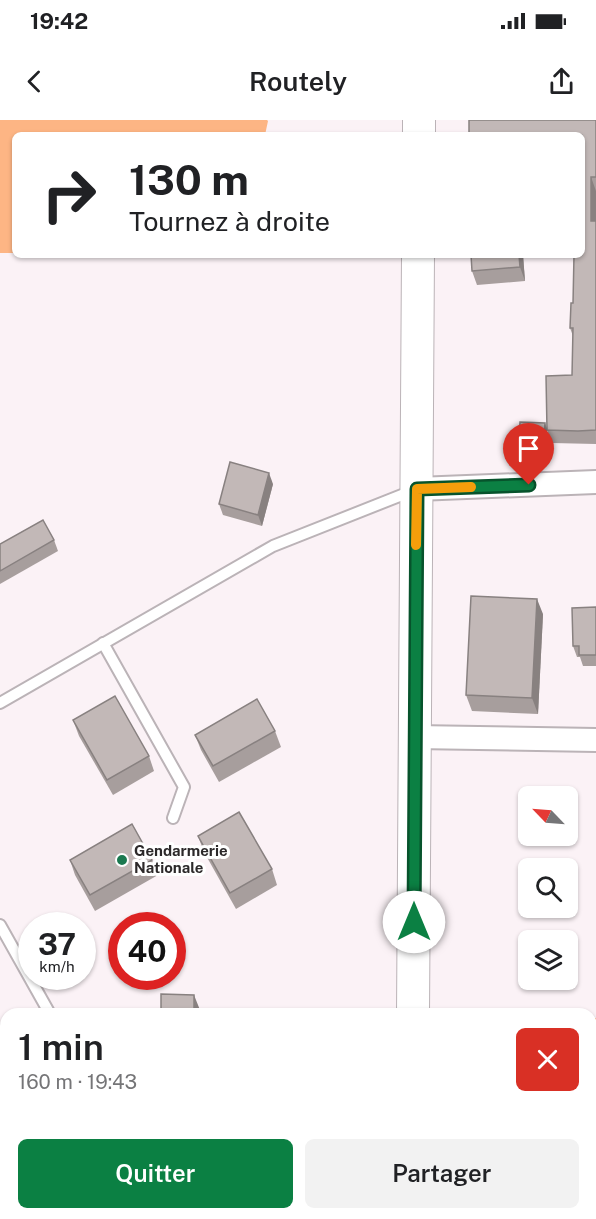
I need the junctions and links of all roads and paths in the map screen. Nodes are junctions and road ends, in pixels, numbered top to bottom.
1 (418, 258) edge
2 (596, 482) edge
3 (417, 489) junction
4 (103, 643) junction
5 (0, 703) edge
6 (415, 738) junction
7 (596, 740) edge
8 (172, 818) dead end
9 (0, 925) edge
10 (47, 1008) edge
11 (413, 1008) edge

1 - 3 street
2 - 3 street
3 - 4 lane
3 - 6 street
4 - 5 lane
4 - 8 lane
6 - 7 street
6 - 11 street
9 - 10 lane

